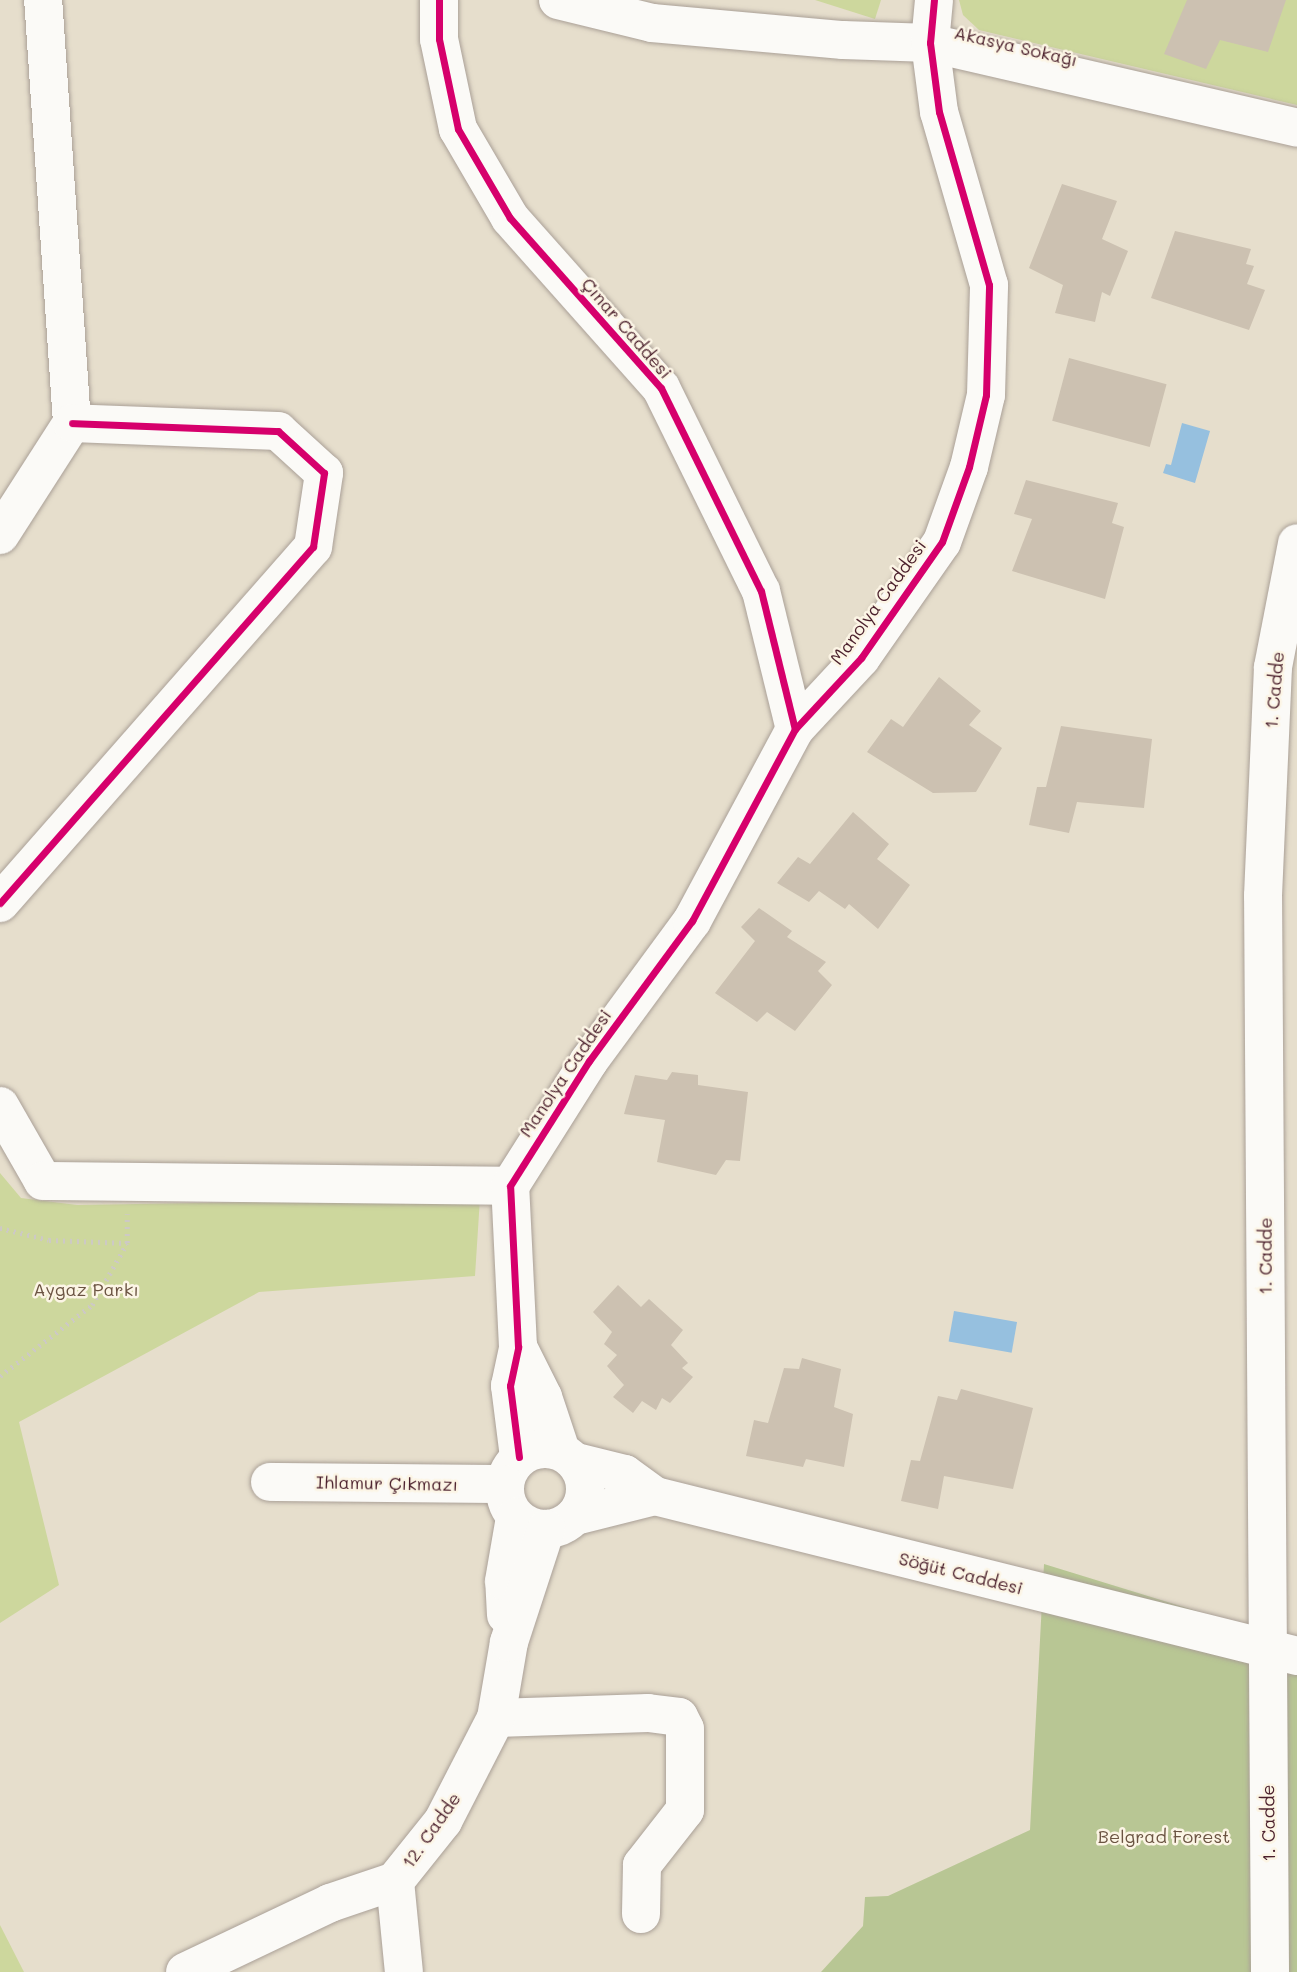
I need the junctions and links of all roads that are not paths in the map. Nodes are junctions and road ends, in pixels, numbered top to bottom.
1 (43, 0) edge
2 (439, 0) edge
3 (558, 0) edge
4 (934, 0) edge
5 (930, 43) junction
6 (1297, 128) edge
7 (72, 423) junction
8 (0, 535) edge
9 (1297, 543) edge
10 (795, 729) junction
11 (0, 903) edge
12 (0, 1106) edge
13 (510, 1186) junction
14 (518, 1347) junction
15 (568, 1457) junction
16 (270, 1482) dead end
17 (655, 1496) junction
18 (532, 1501) junction
19 (1282, 1653) edge
20 (496, 1718) junction
21 (395, 1881) junction
22 (641, 1914) dead end
23 (185, 1972) edge
24 (404, 1972) edge
25 (1270, 1972) edge

1 - 7 street
2 - 10 street, Çınar Caddesi
3 - 5 street, Akasya Sokağı
4 - 5 street, Manolya Caddesi
5 - 6 street, Akasya Sokağı
5 - 10 street, Manolya Caddesi
7 - 8 street
7 - 11 street
9 - 19 street, 1. Cadde
10 - 13 street, Manolya Caddesi
12 - 13 street
13 - 14 street
14 - 15 street
14 - 18 street
15 - 17 street
15 - 18 street
15 - 18 street
16 - 18 street, Ihlamur Çıkmazı
17 - 18 street
17 - 19 street, Söğüt Caddesi
18 - 20 street, 12. Cadde
19 - 25 street, 1. Cadde
20 - 21 street, 12. Cadde
20 - 22 street
21 - 23 street, 12. Cadde
21 - 24 street

